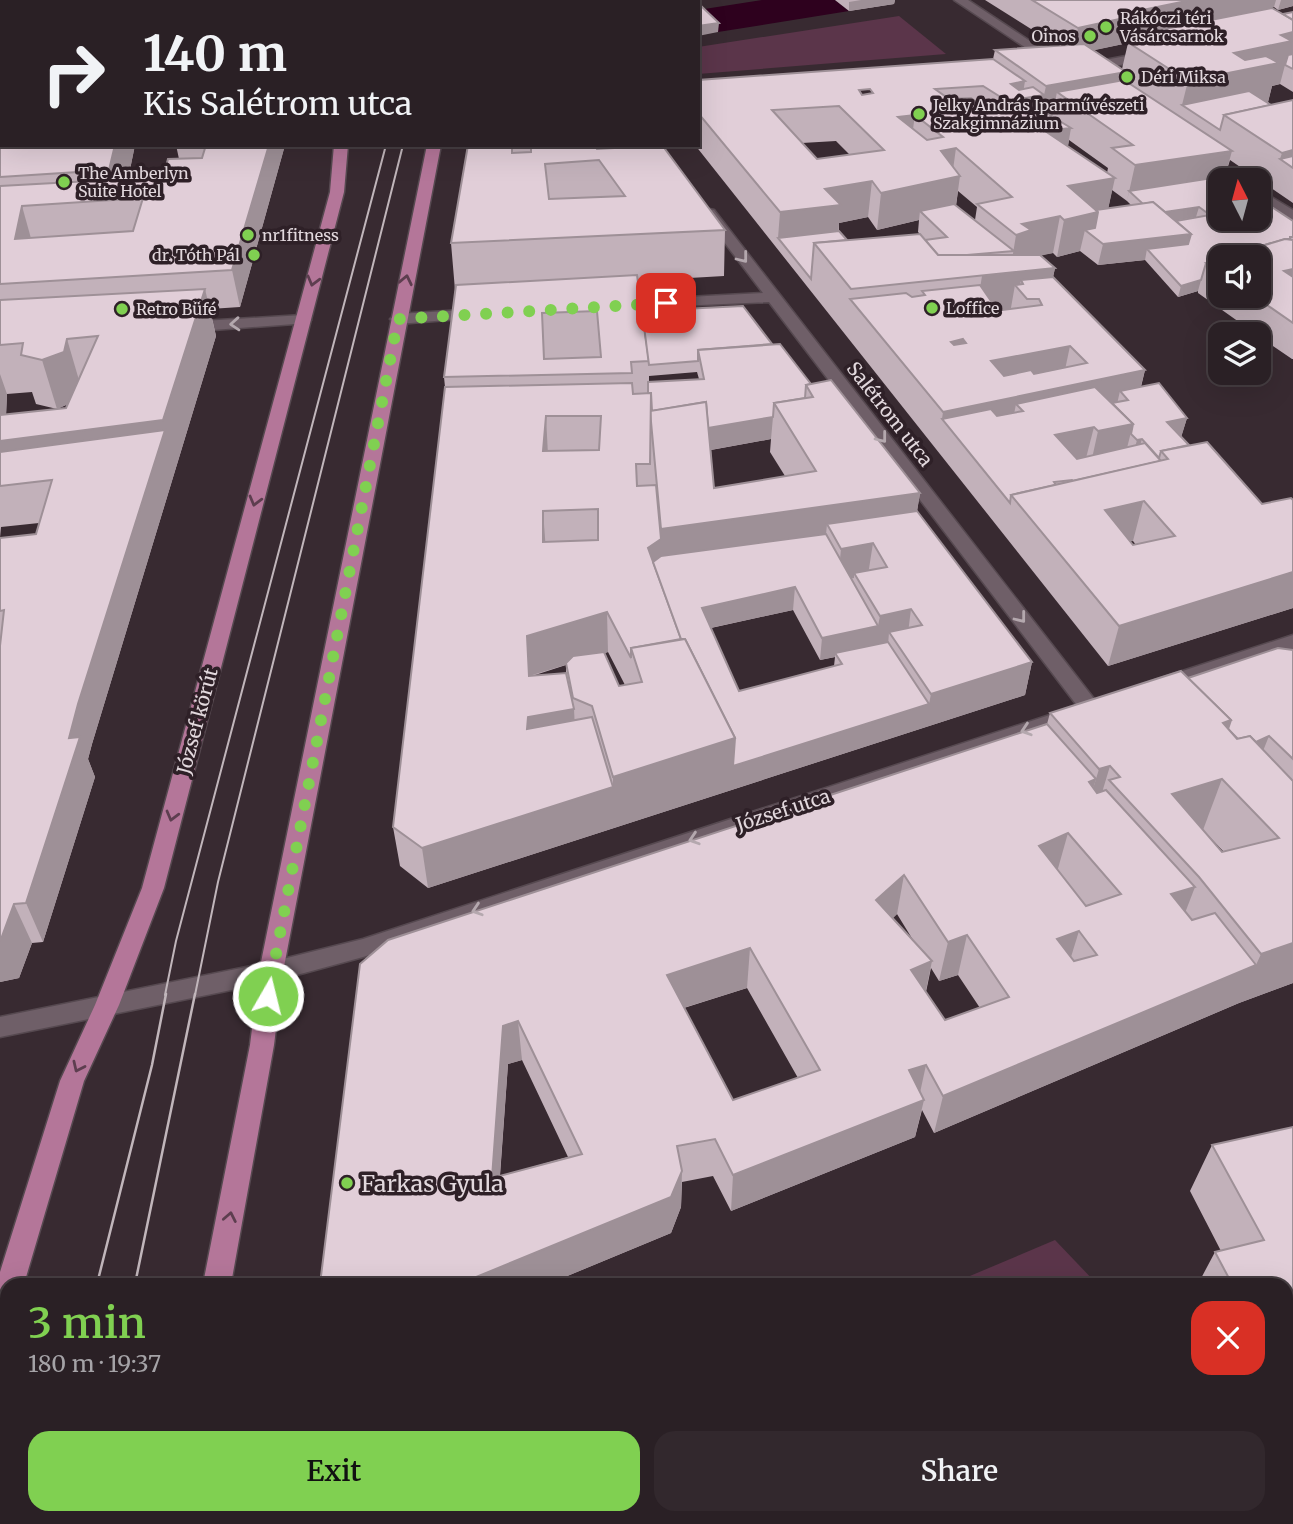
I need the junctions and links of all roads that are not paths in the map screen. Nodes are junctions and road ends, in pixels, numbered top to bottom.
1 (960, 0) edge
2 (1160, 54) edge
3 (1069, 71) junction
4 (1044, 72) edge
5 (1092, 85) edge
6 (341, 147) edge
7 (434, 147) edge
8 (1193, 151) edge
9 (1219, 168) edge
10 (698, 199) edge
11 (1271, 202) edge
12 (1293, 216) edge
13 (773, 297) junction
14 (592, 307) edge
15 (495, 313) edge
16 (398, 319) junction
17 (303, 320) junction
18 (165, 329) edge
19 (1290, 648) edge
20 (1142, 692) edge
21 (1098, 707) joint
22 (271, 972) junction
23 (107, 1005) junction
24 (0, 1027) edge
25 (12, 1278) edge
26 (218, 1278) edge

1 - 3 street
2 - 3 street
3 - 4 street
3 - 5 street
6 -> 17 main road, József körút
16 -> 7 main road
8 - 9 street
10 -> 13 street, Salétrom utca
11 - 12 street
13 - 14 street
13 -> 21 street, Salétrom utca
15 - 16 street
16 - 22 main road
17 -> 18 street
17 -> 23 main road, József körút
19 - 20 street
21 -> 22 street, József utca
22 - 23 street, József utca
26 -> 22 main road
23 - 24 street, József utca
23 -> 25 main road, József körút

